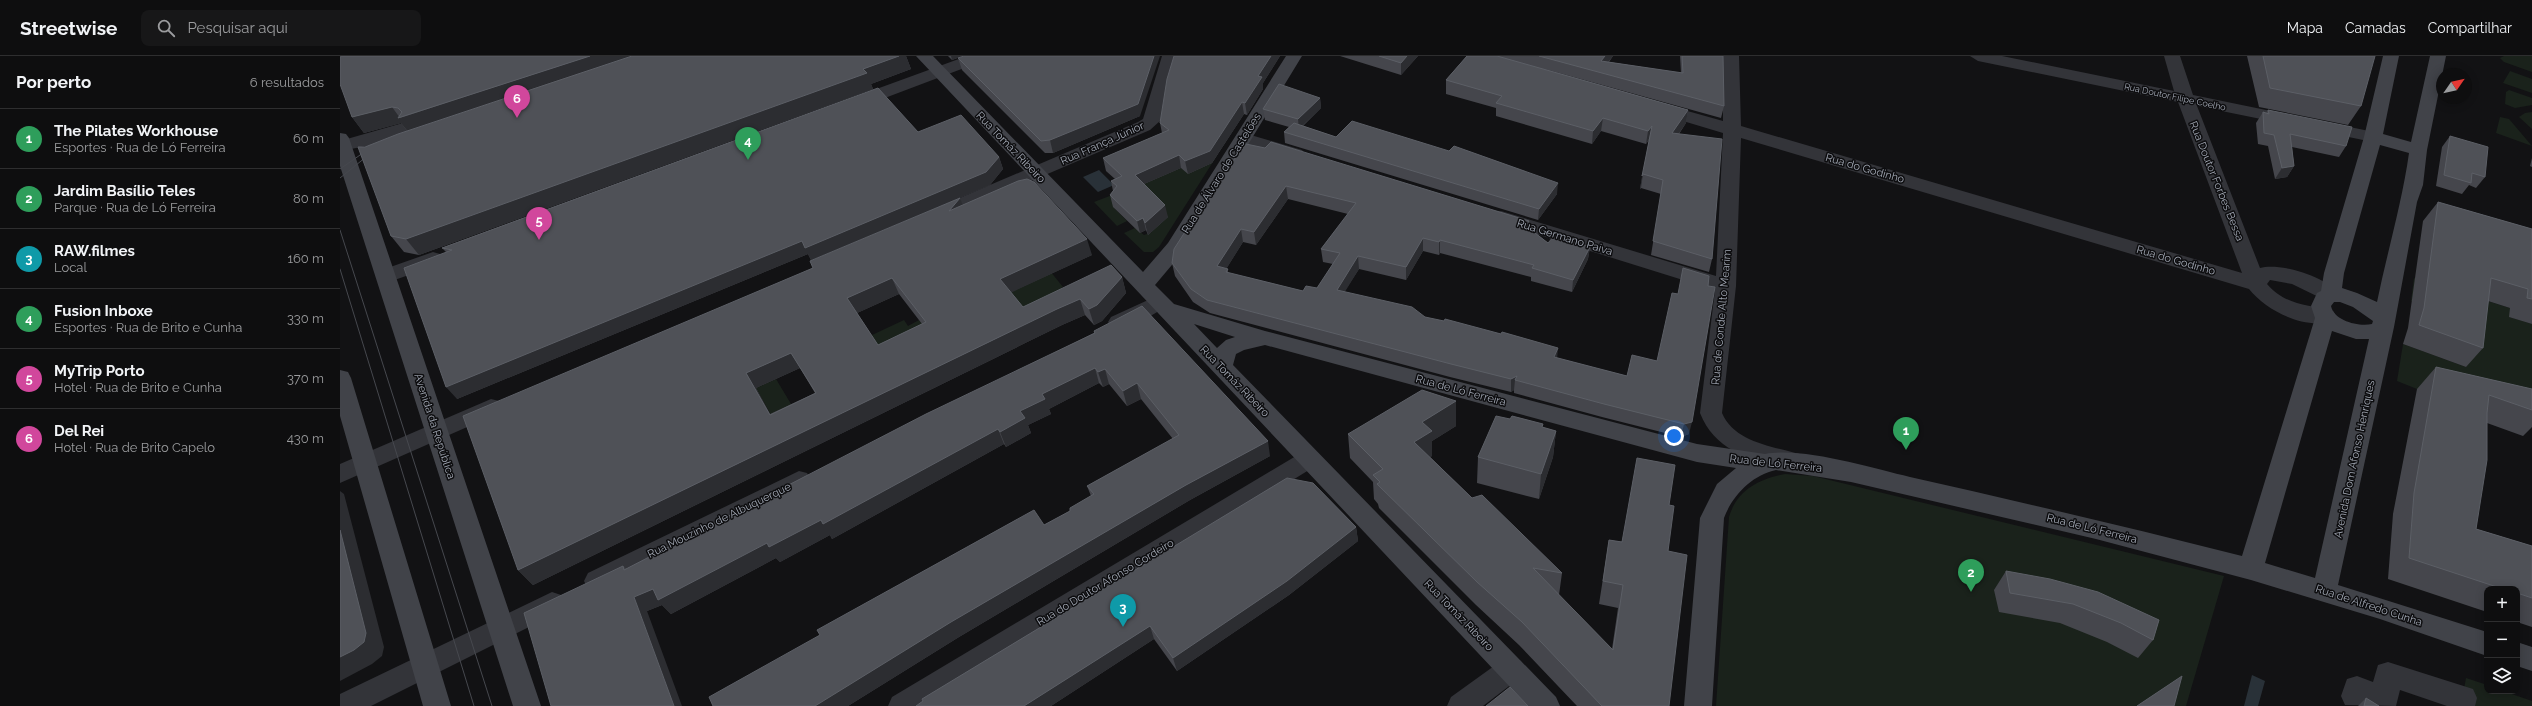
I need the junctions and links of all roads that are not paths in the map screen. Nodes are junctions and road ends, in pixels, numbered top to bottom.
1 (924, 56) edge
2 (982, 56) edge
3 (1170, 56) edge
4 (1294, 56) edge
5 (1731, 56) edge
6 (1978, 56) edge
7 (2172, 56) edge
8 (2391, 56) edge
9 (2438, 56) edge
10 (939, 71) junction
11 (2184, 98) junction
12 (1640, 103) edge
13 (836, 109) edge
14 (1732, 129) junction
15 (2373, 137) junction
16 (1244, 138) junction
17 (341, 145) edge
18 (2418, 150) junction
19 (371, 157) edge
20 (1311, 158) edge
21 (1035, 172) junction
22 (1485, 212) edge
23 (920, 222) edge
24 (451, 252) edge
25 (386, 276) junction
26 (2256, 284) junction
27 (1726, 286) junction
28 (1155, 299) junction
29 (2328, 306) junction
30 (2383, 323) junction
31 (1096, 333) edge
32 (1265, 338) junction
33 (1222, 368) junction
34 (340, 378) edge
35 (507, 400) edge
36 (436, 431) junction
37 (1309, 459) junction
38 (365, 462) junction
39 (1765, 463) junction
40 (1809, 465) junction
41 (818, 471) edge
42 (340, 474) edge
43 (2251, 569) junction
44 (2324, 590) junction
45 (501, 628) junction
46 (2484, 643) edge
47 (2520, 655) edge
48 (2532, 659) edge
49 (426, 665) junction
50 (1511, 669) junction
51 (343, 706) edge
52 (437, 706) edge
53 (527, 706) edge
54 (902, 706) edge
55 (1461, 706) edge
56 (1546, 706) edge
57 (1698, 706) edge
58 (2378, 706) edge
59 (2461, 706) edge

1 - 10 main road, Rua Tomáz Ribeiro
2 - 10 street
3 - 21 street, Rua França Júnior
4 - 16 main road, Rua de Álvaro de Castelões
5 - 14 street, Rua de Conde Alto Mearim
6 - 11 street, Rua Doutor Filipe Coelho
7 - 11 street, Rua Doutor Forbes Bessa
8 - 15 main road
9 - 18 main road, Avenida Dom Afonso Henriques
10 - 13 street
10 - 21 main road, Rua Tomáz Ribeiro
11 - 15 street, Rua Doutor Filipe Coelho
11 - 26 street, Rua Doutor Forbes Bessa
12 - 14 street, Rua do Godinho
14 - 26 street, Rua do Godinho
14 - 27 street, Rua de Conde Alto Mearim
15 - 18 main road
15 - 29 main road
16 - 20 street
16 - 28 main road, Rua de Álvaro de Castelões
17 - 19 street
17 - 25 main road, Avenida da República
18 - 30 main road, Avenida Dom Afonso Henriques
21 - 23 street, Rua França Júnior
21 - 28 main road, Rua Tomáz Ribeiro
22 - 27 street, Rua Germano Paiva
24 - 25 street
25 - 36 main road, Avenida da República
26 - 29 street, Rua do Godinho
26 - 29 street
27 - 40 street, Rua de Conde Alto Mearim
28 - 31 street
28 - 32 main road, Rua de Ló Ferreira
28 - 33 main road, Rua Tomáz Ribeiro
29 - 30 main road
29 - 30 main road
29 - 43 main road
30 - 44 main road, Avenida Dom Afonso Henriques
32 - 33 main road
32 - 39 main road, Rua de Ló Ferreira
33 - 37 main road, Rua Tomáz Ribeiro
34 - 38 main road
35 - 36 street
36 - 38 street
36 - 45 main road, Avenida da República
37 - 50 main road, Rua Tomáz Ribeiro
37 - 54 street, Rua do Doutor Afonso Cordeiro
38 - 42 street
38 - 49 main road
39 - 40 main road, Rua de Ló Ferreira
39 - 57 main road
40 - 43 main road, Rua de Ló Ferreira
41 - 45 street, Rua Mouzinho de Albuquerque
43 - 44 main road, Rua de Alfredo Cunha
44 - 46 main road, Rua de Alfredo Cunha
45 - 49 street, Rua Mouzinho de Albuquerque
45 - 53 main road, Avenida da República
47 - 48 main road
49 - 51 street, Rua Mouzinho de Albuquerque
49 - 52 main road
50 - 55 street
50 - 56 main road, Rua Tomáz Ribeiro
58 - 59 street

